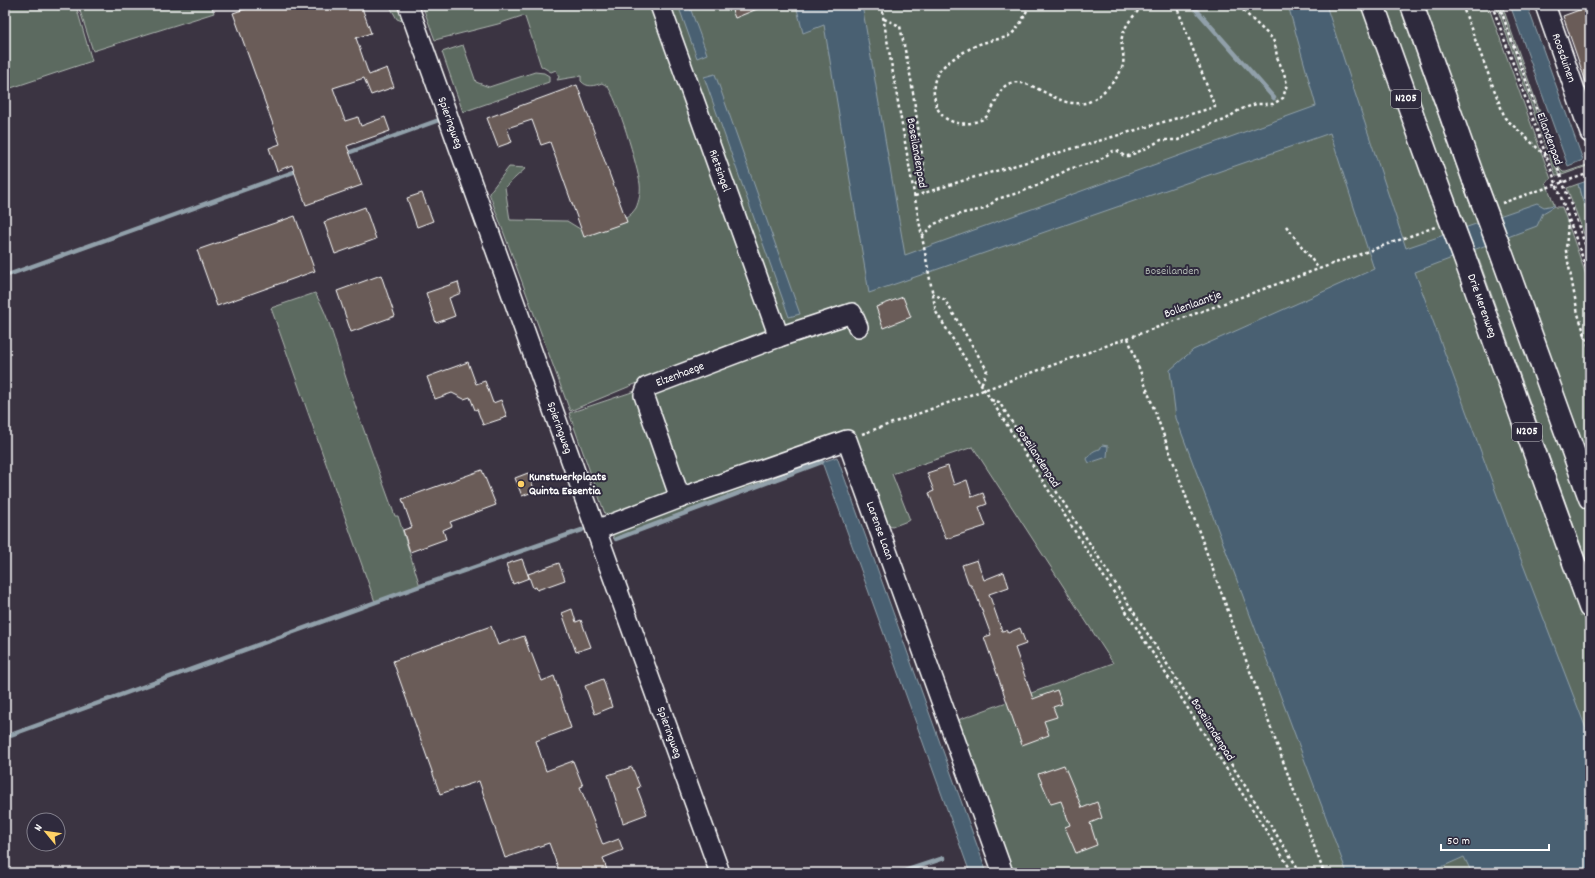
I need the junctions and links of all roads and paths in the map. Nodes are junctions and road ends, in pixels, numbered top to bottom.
1 (408, 5) edge
2 (660, 5) edge
3 (881, 5) edge
4 (1029, 5) edge
5 (1144, 5) edge
6 (1176, 5) edge
7 (1237, 5) edge
8 (1373, 5) edge
9 (1412, 5) edge
10 (1462, 5) edge
11 (1492, 5) edge
12 (1499, 5) edge
13 (1550, 6) edge
14 (884, 19) junction
15 (1590, 133) edge
16 (1546, 156) junction
17 (1590, 173) edge
18 (1562, 182) junction
19 (1556, 184) junction
20 (913, 188) junction
21 (915, 196) junction
22 (1568, 218) junction
23 (1286, 226) dead end
24 (922, 236) junction
25 (1408, 237) dead end
26 (1590, 258) edge
27 (1319, 269) junction
28 (1590, 278) edge
29 (932, 293) junction
30 (858, 327) dead end
31 (779, 337) junction
32 (1128, 338) junction
33 (1590, 350) edge
34 (981, 385) junction
35 (984, 390) junction
36 (991, 400) junction
37 (847, 440) junction
38 (680, 498) junction
39 (1590, 498) edge
40 (596, 530) junction
41 (1590, 607) edge
42 (720, 873) edge
43 (1003, 873) edge
44 (1293, 873) edge
45 (1301, 873) edge
46 (1324, 873) edge

1 - 40 street, Spieringweg
2 - 31 street, Rietsingel
3 - 14 path, Boseilandenpad
4 - 5 path
6 - 21 path
7 - 24 path
8 - 41 highway, Drie Merenweg / N205, bridge
9 - 39 highway, bridge
10 - 16 path
11 - 16 path, Eilandenpad
12 - 18 path
13 - 15 street, Roosduinen
14 - 20 path, Boseilandenpad
14 - 20 path
16 - 19 path, Eilandenpad
17 - 18 path
18 - 19 path
18 - 26 path
19 - 22 path, Eilandenpad
20 - 21 path, Boseilandenpad
21 - 24 path, Boseilandenpad
22 - 28 path, Eilandenpad
22 - 33 path
23 - 27 path
24 - 29 path, Boseilandenpad
25 - 27 path, Bollenlaantje
27 - 32 path, Bollenlaantje
29 - 34 path, Boseilandenpad
29 - 34 path
30 - 31 street, Elzenhaege
31 - 38 street, Elzenhaege
32 - 35 path, Bollenlaantje
32 - 46 path
34 - 35 path, Boseilandenpad
35 - 36 path, Boseilandenpad
35 - 37 path, Bollenlaantje
36 - 44 path, Boseilandenpad
36 - 45 path
37 - 38 street
37 - 43 street, Larense Laan
38 - 40 street
40 - 42 street, Spieringweg

